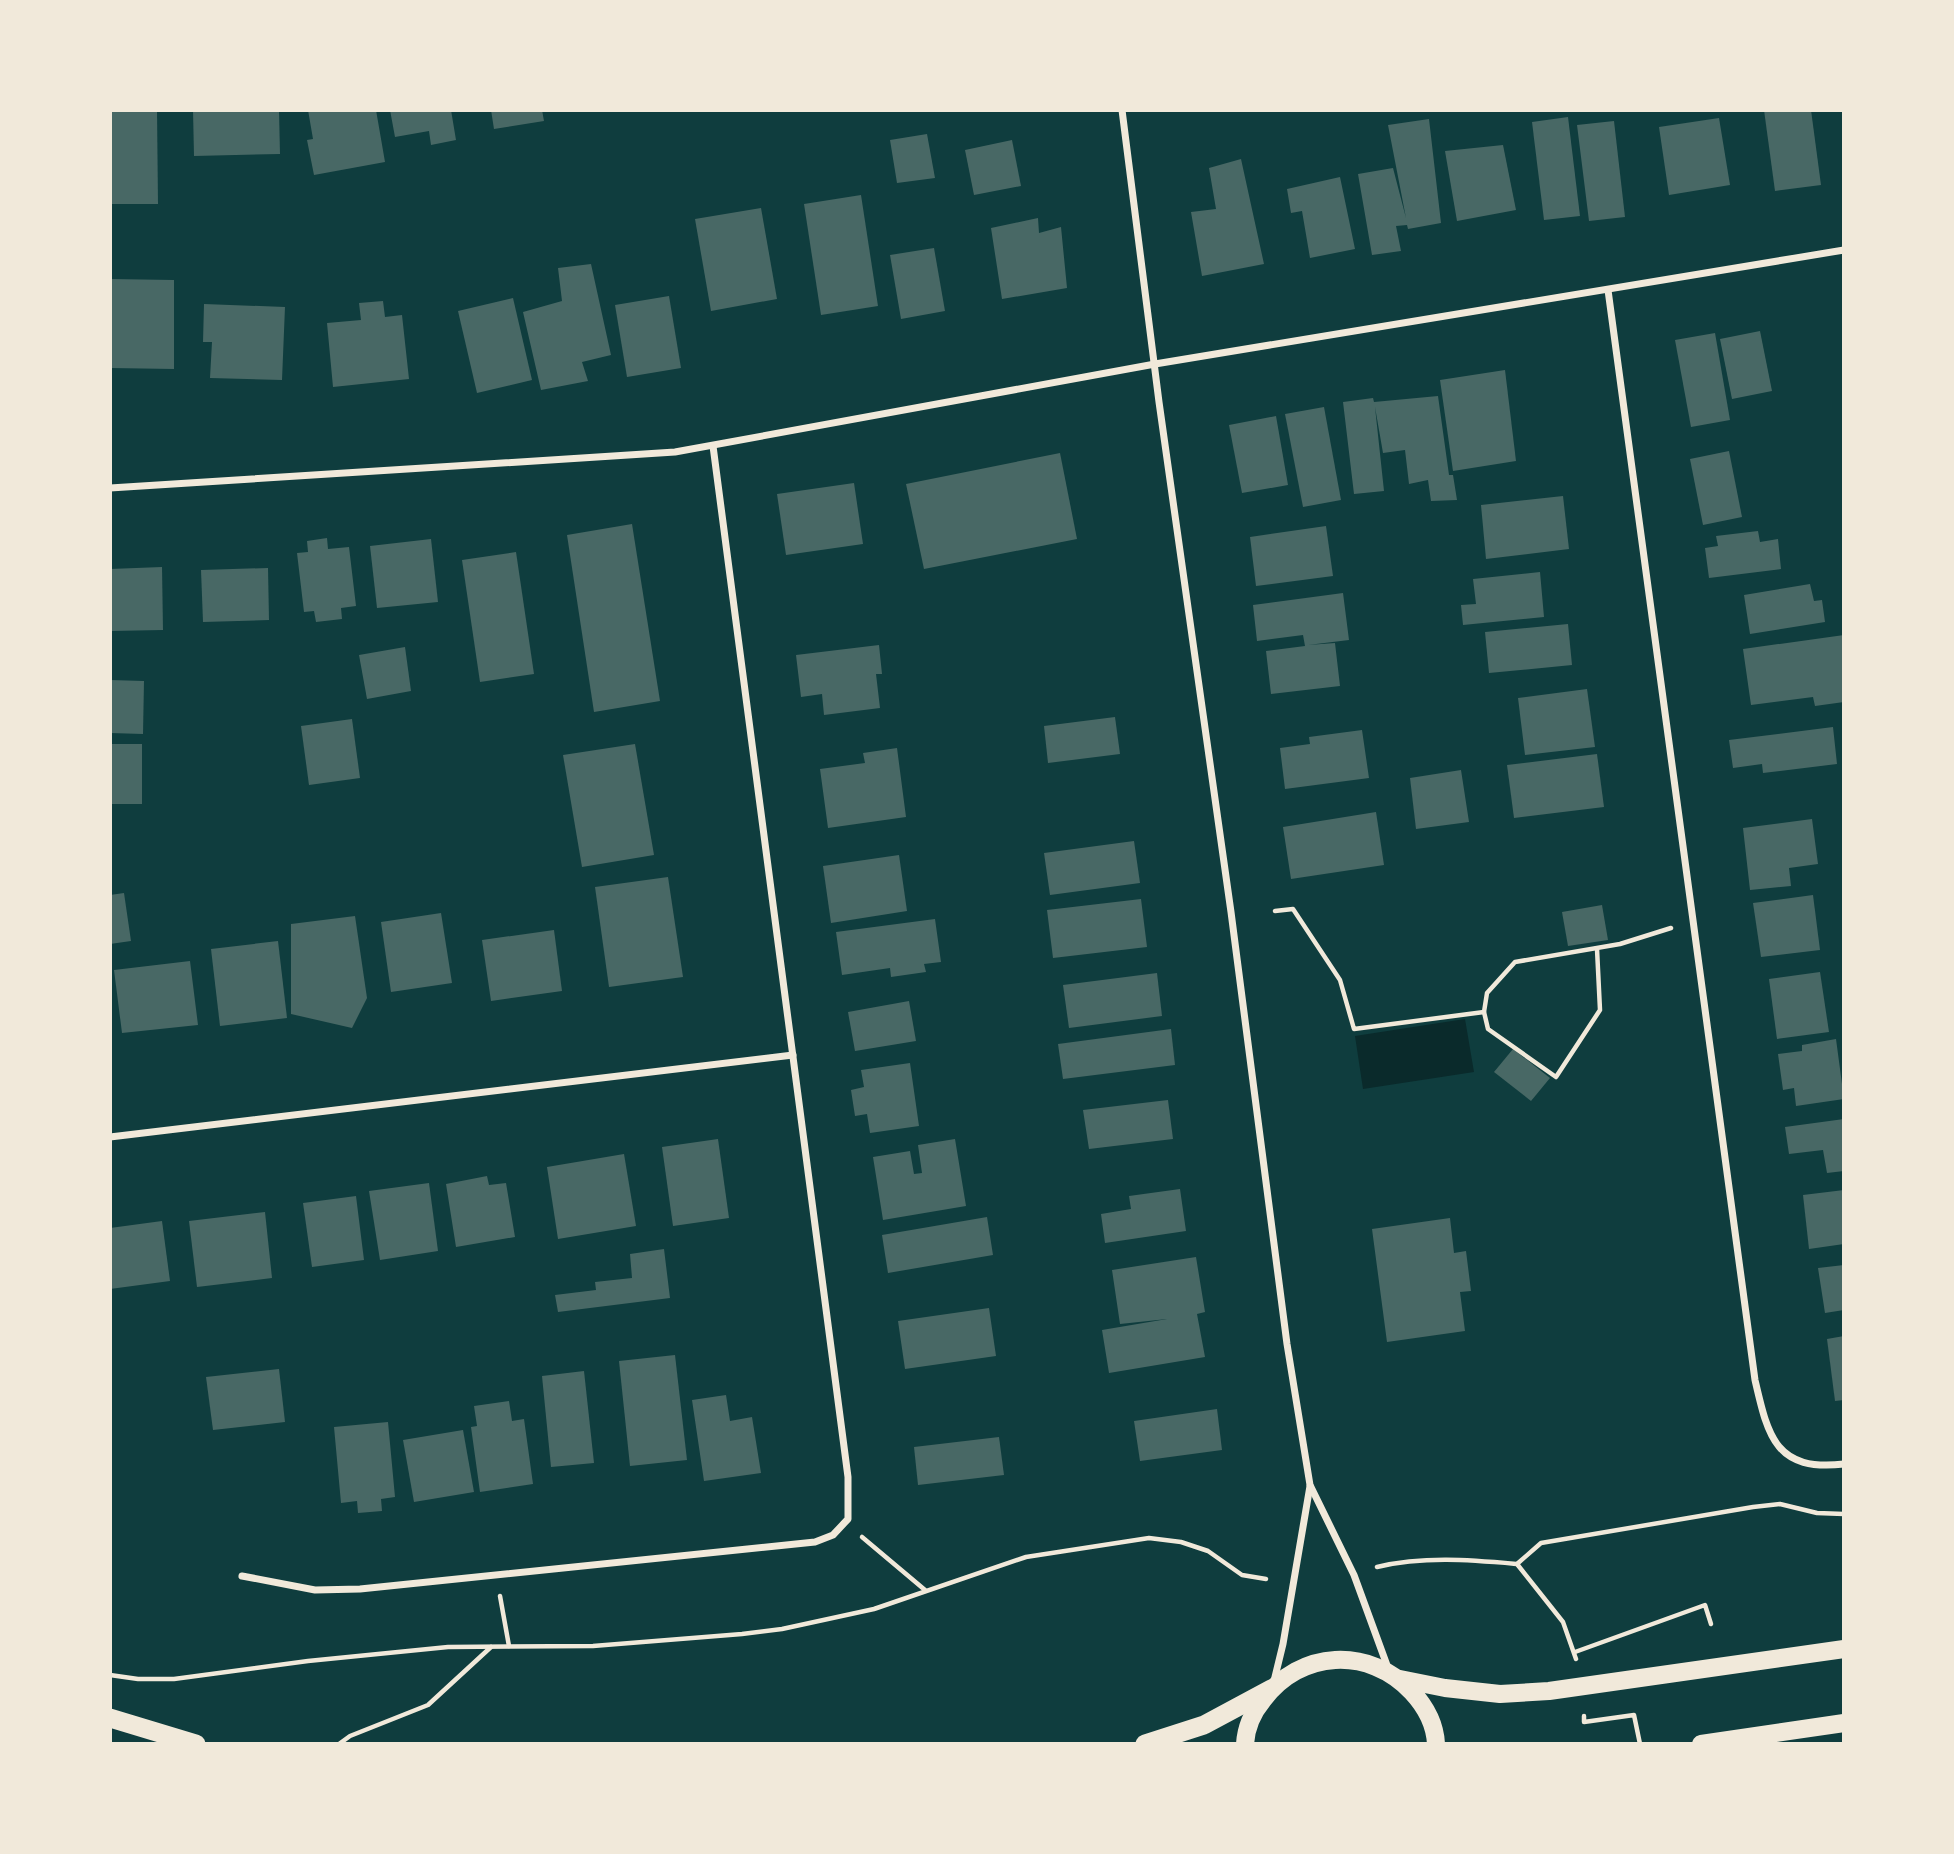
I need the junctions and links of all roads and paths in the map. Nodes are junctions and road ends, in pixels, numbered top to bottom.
1 (1122, 110) edge
2 (1844, 250) edge
3 (1608, 290) junction
4 (1156, 364) junction
5 (713, 446) junction
6 (110, 488) edge
7 (1275, 911) dead end
8 (1694, 922) junction
9 (1597, 949) junction
10 (1484, 1012) junction
11 (793, 1055) junction
12 (110, 1137) edge
13 (1844, 1464) edge
14 (1310, 1485) junction
15 (1844, 1514) edge
16 (848, 1519) junction
17 (1517, 1564) junction
18 (1376, 1567) dead end
19 (496, 1575) junction
20 (242, 1577) dead end
21 (1266, 1579) dead end
22 (925, 1591) junction
23 (1711, 1624) dead end
24 (492, 1646) junction
25 (509, 1646) junction
26 (1844, 1649) edge
27 (1575, 1652) junction
28 (1577, 1664) dead end
29 (110, 1675) edge
30 (1395, 1676) junction
31 (1272, 1687) junction
32 (1583, 1711) dead end
33 (110, 1718) edge
34 (1844, 1723) edge
35 (196, 1744) edge
36 (339, 1744) edge
37 (1145, 1744) edge
38 (1245, 1744) edge
39 (1436, 1744) edge
40 (1640, 1744) edge
41 (1701, 1744) edge

1 - 4 street
2 - 3 street
3 - 4 street
3 - 8 street
4 - 5 street
4 - 14 street
5 - 6 street
5 - 11 street
7 - 10 path
8 - 9 path
8 - 13 street
9 - 10 path
9 - 10 path
11 - 12 street
11 - 16 street
14 - 30 street
14 - 31 street
15 - 17 path
16 - 19 street
16 - 22 path
17 - 18 path
17 - 27 path
19 - 20 street
19 - 25 path
21 - 22 path
22 - 25 path
23 - 27 path
24 - 25 path
24 - 29 path
24 - 36 path
26 - 30 main road
27 - 28 path
30 - 31 main road
30 - 39 main road
31 - 37 highway
31 - 38 main road
32 - 40 path
33 - 35 highway
34 - 41 main road

